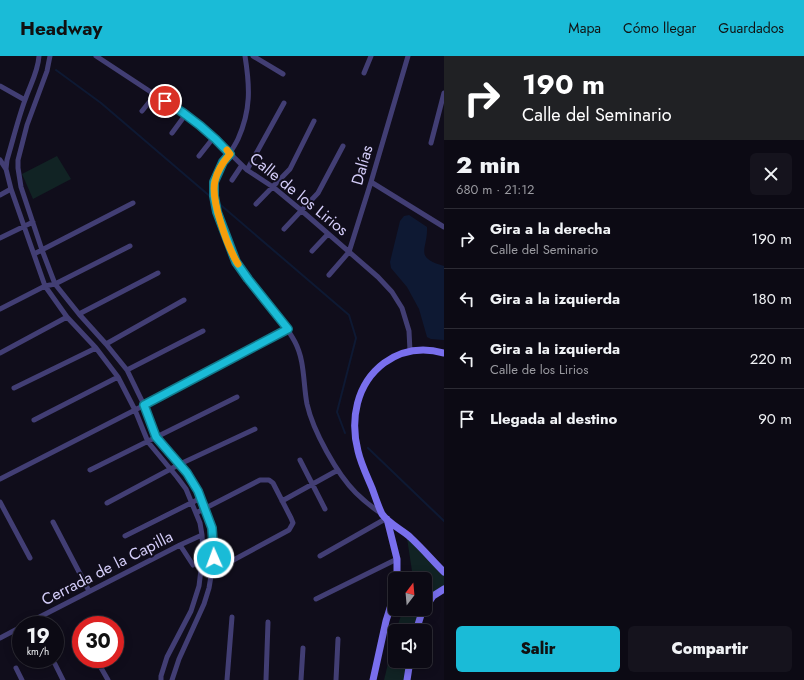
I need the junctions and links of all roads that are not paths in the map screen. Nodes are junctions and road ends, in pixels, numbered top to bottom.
1 (39, 56) edge
2 (50, 56) edge
3 (96, 56) edge
4 (245, 56) edge
5 (253, 56) edge
6 (371, 56) edge
7 (408, 56) edge
8 (364, 73) dead end
9 (283, 74) dead end
10 (34, 80) junction
11 (42, 84) junction
12 (0, 86) edge
13 (444, 93) edge
14 (155, 95) junction
15 (25, 100) junction
16 (284, 103) dead end
17 (142, 112) dead end
18 (186, 114) junction
19 (314, 121) dead end
20 (172, 133) dead end
21 (214, 137) junction
22 (431, 143) dead end
23 (343, 146) dead end
24 (230, 154) junction
25 (199, 156) dead end
26 (0, 160) edge
27 (242, 165) junction
28 (6, 169) junction
29 (247, 170) junction
30 (232, 180) dead end
31 (371, 182) junction
32 (272, 187) junction
33 (11, 189) junction
34 (0, 195) edge
35 (133, 203) dead end
36 (256, 204) dead end
37 (302, 211) junction
38 (33, 222) junction
39 (24, 226) junction
40 (444, 227) edge
41 (284, 229) dead end
42 (328, 234) junction
43 (0, 238) edge
44 (130, 246) dead end
45 (42, 250) junction
46 (312, 251) dead end
47 (349, 252) junction
48 (34, 254) junction
49 (158, 273) dead end
50 (329, 275) dead end
51 (55, 284) junction
52 (45, 286) junction
53 (184, 300) dead end
54 (0, 309) edge
55 (79, 314) junction
56 (67, 317) junction
57 (288, 329) junction
58 (203, 332) dead end
59 (106, 344) junction
60 (96, 348) junction
61 (410, 351) junction
62 (0, 353) edge
63 (444, 353) edge
64 (126, 370) junction
65 (118, 377) junction
66 (14, 388) dead end
67 (236, 397) dead end
68 (144, 405) junction
69 (135, 410) junction
70 (34, 420) dead end
71 (255, 429) dead end
72 (156, 437) junction
73 (148, 442) junction
74 (300, 460) dead end
75 (180, 464) junction
76 (90, 470) dead end
77 (171, 470) junction
78 (338, 470) junction
79 (0, 479) edge
80 (312, 484) junction
81 (201, 498) junction
82 (282, 501) junction
83 (0, 502) edge
84 (192, 502) junction
85 (107, 503) dead end
86 (205, 507) junction
87 (325, 509) dead end
88 (196, 513) junction
89 (385, 516) junction
90 (53, 522) dead end
91 (202, 535) junction
92 (125, 536) dead end
93 (180, 545) junction
94 (320, 556) dead end
95 (30, 558) dead end
96 (397, 559) junction
97 (193, 565) dead end
98 (213, 571) junction
99 (397, 572) edge
100 (444, 572) edge
101 (444, 589) edge
102 (89, 591) junction
103 (432, 598) edge
104 (316, 599) dead end
105 (388, 615) edge
106 (41, 616) edge
107 (232, 617) dead end
108 (268, 622) dead end
109 (12, 632) edge
110 (0, 638) edge
111 (338, 639) dead end
112 (303, 648) dead end
113 (16, 668) dead end
114 (57, 668) edge
115 (101, 668) edge
116 (409, 668) edge
117 (22, 680) edge
118 (63, 680) edge
119 (108, 680) edge
120 (161, 680) edge
121 (172, 680) edge
122 (227, 680) edge
123 (266, 680) edge
124 (300, 680) edge
125 (336, 680) edge
126 (374, 680) edge
127 (407, 680) edge

1 - 10 street
2 - 11 street
3 - 14 street, Calle de los Lirios
4 - 24 street
5 - 9 street
6 - 8 street
7 - 31 street, Dalías
10 - 11 street
10 - 15 street
11 - 38 street
12 - 15 street
13 - 22 street
14 - 17 street
14 - 18 street, Calle de los Lirios
15 - 28 street
16 - 29 street
18 - 20 street
18 - 21 street, Calle de los Lirios
19 - 32 street
21 - 24 street, Calle de los Lirios
21 - 25 street
23 - 37 street
24 - 27 street, Calle de los Lirios
24 - 57 street
26 - 28 street
27 - 29 street, Calle de los Lirios
27 - 30 street
28 - 33 street
29 - 32 street, Calle de los Lirios
31 - 40 street
31 - 47 street, Dalías
32 - 36 street
32 - 37 street, Calle de los Lirios
33 - 34 street
33 - 39 street
35 - 45 street
37 - 41 street
37 - 42 street, Calle de los Lirios
38 - 39 street
38 - 45 street
39 - 43 street
39 - 48 street
42 - 46 street
42 - 47 street, Calle de los Lirios
44 - 51 street
45 - 48 street
45 - 51 street
47 - 50 street, Dalías
47 - 61 street, Calle de los Lirios
48 - 52 street
49 - 55 street
51 - 52 street
51 - 55 street
52 - 54 street
52 - 56 street
53 - 59 street
55 - 59 street
56 - 60 street
56 - 62 street
57 - 68 street
57 - 78 street
58 - 64 street
59 - 64 street
60 - 65 street
60 - 66 street
61 - 63 street
61 - 89 street
64 - 68 street
65 - 69 street
65 - 70 street
67 - 72 street
68 - 69 street
68 - 72 street
69 - 73 street
69 - 79 street
71 - 75 street
72 - 73 street
72 - 75 street
73 - 76 street
73 - 77 street
74 - 80 street
75 - 77 street
75 - 81 street
77 - 84 street
77 - 85 street
78 - 80 street
78 - 89 street
80 - 82 street
80 - 87 street
81 - 84 street
81 - 86 street
82 - 86 street
82 - 98 street
83 - 95 street
84 - 88 street
84 - 92 street
86 - 88 street
86 - 98 street
88 - 91 street
89 - 94 street
89 - 96 street
89 - 100 street
90 - 102 street
91 - 93 street, Cerrada de la Capilla
91 - 120 street
93 - 97 street
93 - 102 street, Cerrada de la Capilla
96 - 99 street
96 - 104 street
98 - 121 street
101 - 103 street
102 - 106 street, Cerrada de la Capilla
105 - 126 street
107 - 122 street
108 - 123 street
109 - 110 street
111 - 125 street
112 - 124 street
113 - 117 street
114 - 118 street
115 - 119 street
116 - 127 street

